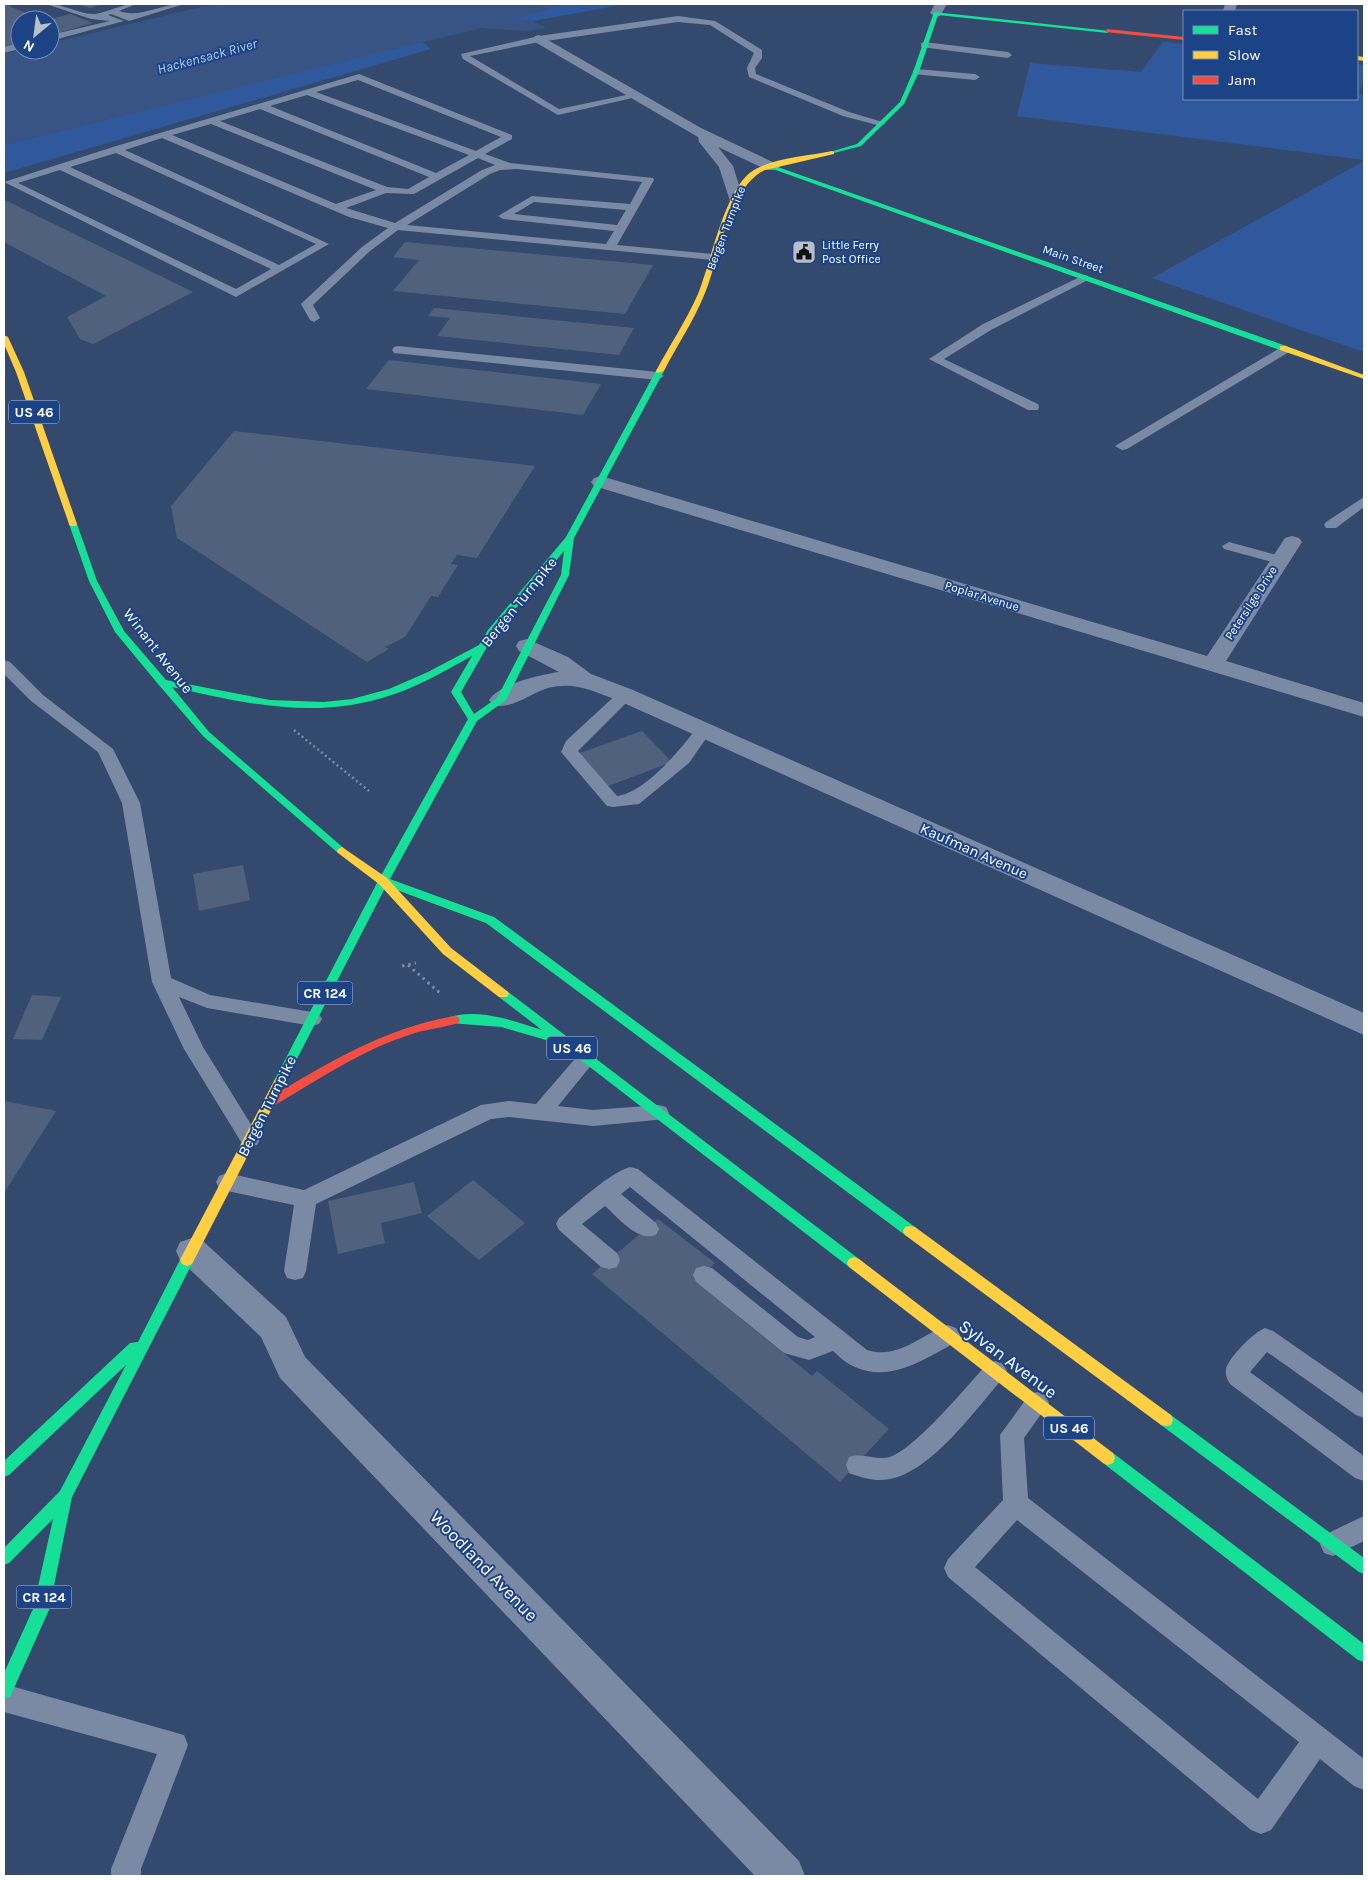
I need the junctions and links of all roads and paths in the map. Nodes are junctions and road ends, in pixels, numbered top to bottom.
1 (50, 4) edge
2 (132, 4) edge
3 (180, 4) edge
4 (939, 8) edge
5 (111, 11) junction
6 (98, 15) junction
7 (60, 36) edge
8 (540, 39) junction
9 (1183, 39) edge
10 (924, 45) junction
11 (1008, 54) dead end
12 (916, 72) junction
13 (975, 77) dead end
14 (307, 92) junction
15 (636, 96) junction
16 (260, 106) junction
17 (212, 121) junction
18 (881, 123) junction
19 (696, 131) junction
20 (163, 135) junction
21 (116, 149) junction
22 (477, 155) junction
23 (61, 166) junction
24 (510, 167) junction
25 (772, 168) junction
26 (437, 177) junction
27 (385, 190) junction
28 (734, 198) junction
29 (532, 199) joint
30 (633, 207) junction
31 (336, 208) junction
32 (496, 221) junction
33 (396, 227) junction
34 (621, 229) junction
35 (476, 235) junction
36 (610, 247) junction
37 (713, 257) junction
38 (279, 269) junction
39 (1084, 278) junction
40 (314, 318) dead end
41 (4, 337) edge
42 (1284, 349) junction
43 (398, 350) dead end
44 (658, 376) junction
45 (1364, 377) edge
46 (1034, 407) dead end
47 (1122, 446) dead end
48 (601, 482) junction
49 (1364, 501) edge
50 (1331, 525) dead end
51 (570, 538) junction
52 (1292, 542) dead end
53 (1229, 546) dead end
54 (1279, 560) junction
55 (528, 646) junction
56 (482, 647) junction
57 (4, 665) edge
58 (1212, 665) junction
59 (583, 678) junction
60 (160, 682) junction
61 (625, 695) junction
62 (501, 700) junction
63 (1364, 710) edge
64 (473, 719) junction
65 (293, 729) dead end
66 (704, 730) junction
67 (369, 791) dead end
68 (383, 881) junction
69 (416, 963) dead end
70 (408, 965) junction
71 (402, 966) dead end
72 (162, 982) junction
73 (446, 999) dead end
74 (312, 1019) junction
75 (1364, 1025) edge
76 (586, 1058) junction
77 (268, 1104) junction
78 (542, 1111) junction
79 (659, 1113) junction
80 (250, 1139) junction
81 (228, 1182) junction
82 (605, 1194) junction
83 (306, 1199) junction
84 (648, 1229) dead end
85 (192, 1251) junction
86 (609, 1260) dead end
87 (295, 1271) dead end
88 (704, 1275) dead end
89 (149, 1334) junction
90 (948, 1335) junction
91 (835, 1338) junction
92 (995, 1371) junction
93 (1037, 1403) junction
94 (1364, 1407) edge
95 (858, 1465) dead end
96 (4, 1470) edge
97 (1364, 1470) edge
98 (65, 1496) junction
99 (1016, 1504) junction
100 (1364, 1528) edge
101 (1333, 1544) junction
102 (4, 1558) edge
103 (1364, 1567) edge
104 (1364, 1654) edge
105 (4, 1690) edge
106 (4, 1698) edge
107 (1317, 1740) junction
108 (1364, 1776) edge
109 (126, 1876) edge
110 (784, 1876) edge

1 - 6 lane
2 - 5 lane
3 - 5 lane
4 - 9 main road
4 - 10 main road, Bergen Turnpike
5 - 6 lane
6 - 7 lane
8 - 15 street
8 - 15 lane
8 - 18 lane
10 - 11 lane
10 - 12 main road, Bergen Turnpike
12 - 13 lane
12 - 18 main road, Bergen Turnpike
14 - 16 lane
14 - 22 lane
14 - 22 lane
15 - 19 street
16 - 17 lane
16 - 26 lane
17 - 20 lane
17 - 27 lane
18 - 25 main road, Bergen Turnpike
19 - 25 street
19 - 28 street
20 - 21 lane
20 - 31 lane
21 - 23 lane
21 - 38 lane
22 - 24 lane
22 - 26 lane
23 - 38 lane
23 - 38 lane
24 - 30 lane
24 - 33 lane
25 - 28 main road, Bergen Turnpike / CR 124
25 - 39 main road, Main Street
26 - 27 lane
27 - 31 lane
28 - 37 main road, Bergen Turnpike / CR 124
29 - 30 lane
29 - 32 lane
30 - 34 lane
31 - 33 lane
32 - 34 lane
32 - 35 lane
33 - 35 lane
33 - 40 lane
34 - 36 lane
35 - 36 lane
36 - 37 lane
37 - 44 main road, Bergen Turnpike / CR 124
39 - 42 main road, Main Street
39 - 46 lane
41 - 60 main road, Winant Avenue / US 46
42 - 45 main road, Main Street
42 - 47 lane
43 - 44 lane
44 - 48 main road, Bergen Turnpike / CR 124
48 - 51 main road, Bergen Turnpike / CR 124
48 - 58 street, Poplar Avenue
49 - 50 lane
51 - 55 main road, Bergen Turnpike / CR 124
51 - 56 main road, Bergen Turnpike / CR 124
52 - 54 street, Petersilge Drive
53 - 54 lane
54 - 58 street, Petersilge Drive
55 - 59 street, Kaufman Avenue
55 - 62 main road, Bergen Turnpike / CR 124
56 - 60 main road
56 - 64 main road, Bergen Turnpike / CR 124
57 - 72 lane
58 - 63 street, Poplar Avenue
59 - 61 street, Kaufman Avenue
59 - 62 street, Kaufman Avenue
60 - 68 main road, Winant Avenue / US 46
61 - 66 street, Kaufman Avenue
61 - 66 lane
62 - 64 main road, Bergen Turnpike / CR 124
64 - 68 main road, Bergen Turnpike / CR 124
65 - 67 path
66 - 75 street, Kaufman Avenue
68 - 74 main road, Bergen Turnpike / CR 124
68 - 76 main road, US 46
68 - 101 main road, US 46
69 - 70 path
70 - 71 path
70 - 73 path
72 - 74 lane
72 - 80 lane
74 - 77 main road, Bergen Turnpike / CR 124
76 - 77 main road
76 - 78 lane
76 - 79 main road, US 46
77 - 80 main road, Bergen Turnpike / CR 124
78 - 79 lane
78 - 83 lane
79 - 90 main road, Sylvan Avenue / US 46
80 - 81 main road, Bergen Turnpike / CR 124
81 - 83 lane
81 - 85 main road, Bergen Turnpike / CR 124
82 - 84 lane
82 - 86 lane
82 - 91 lane
83 - 87 lane
85 - 89 main road, Bergen Turnpike / CR 124
85 - 110 street, Woodland Avenue
88 - 91 lane
89 - 96 main road
89 - 98 main road, Bergen Turnpike / CR 124
90 - 91 lane
90 - 92 main road, Sylvan Avenue / US 46
92 - 93 main road, Sylvan Avenue / US 46
92 - 95 lane
93 - 99 lane
93 - 104 main road, Sylvan Avenue / US 46
94 - 97 lane
98 - 102 main road, Bergen Turnpike / CR 124
98 - 105 main road, Bergen Turnpike / CR 124
99 - 107 lane
99 - 107 lane
100 - 101 lane
101 - 103 main road, US 46
106 - 109 lane
107 - 108 lane

